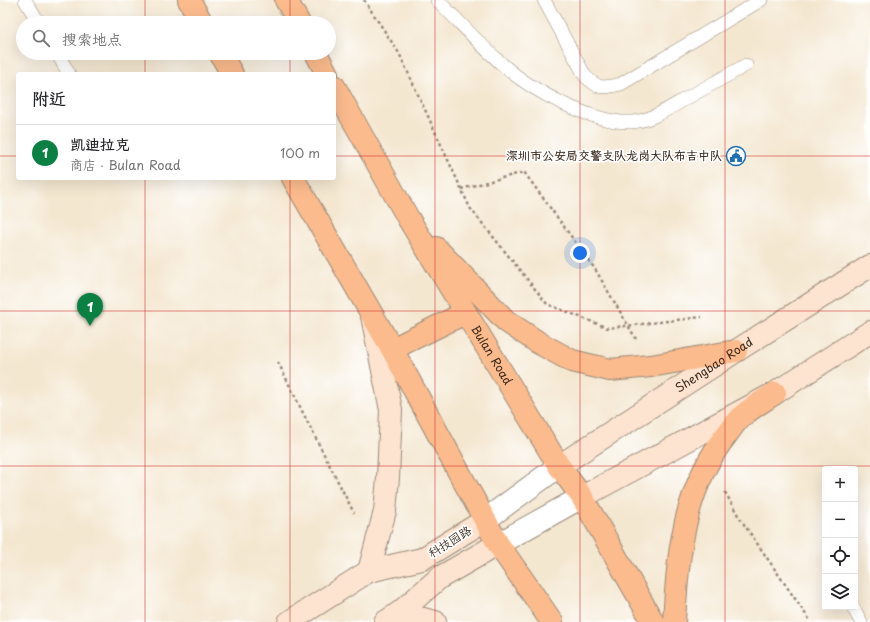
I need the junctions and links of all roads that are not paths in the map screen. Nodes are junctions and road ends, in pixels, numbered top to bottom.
1 (25, 0) edge
2 (189, 0) edge
3 (286, 0) edge
4 (437, 0) edge
5 (544, 0) edge
6 (761, 0) edge
7 (35, 16) edge
8 (198, 16) edge
9 (295, 16) edge
10 (61, 60) edge
11 (224, 60) edge
12 (320, 60) edge
13 (746, 65) dead end
14 (68, 72) edge
15 (231, 72) edge
16 (326, 72) edge
17 (336, 90) edge
18 (294, 180) edge
19 (408, 218) junction
20 (870, 266) edge
21 (372, 313) junction
22 (465, 313) junction
23 (870, 332) edge
24 (392, 349) junction
25 (736, 351) junction
26 (775, 393) junction
27 (559, 466) junction
28 (582, 497) junction
29 (485, 520) junction
30 (498, 544) junction
31 (369, 571) junction
32 (855, 610) edge
33 (392, 618) edge
34 (289, 622) edge
35 (434, 622) edge
36 (552, 622) edge
37 (654, 622) edge
38 (674, 622) edge
39 (861, 622) edge

1 - 7 lane
2 - 8 main road
3 - 9 main road
4 - 13 lane
5 - 6 lane
10 - 14 lane
11 - 15 main road
12 - 16 main road
17 - 19 main road, Bulan Road
18 - 21 main road
19 - 22 main road, Bulan Road
19 - 25 main road
20 - 25 main road, Shengbao Road
21 - 24 main road
21 - 31 main road
22 - 24 main road
22 - 27 main road, Bulan Road
23 - 26 main road
24 - 29 main road
25 - 27 main road, Shengbao Road
26 - 28 main road
26 - 38 main road
27 - 28 main road, Bulan Road
27 - 29 street, 科技园路
28 - 30 street, 科技园路
28 - 37 main road, Bulan Road
29 - 30 main road
29 - 31 main road, 科技园路
30 - 33 main road, 科技园路
30 - 36 main road
31 - 34 main road, 科技园路
32 - 39 lane
33 - 35 main road

